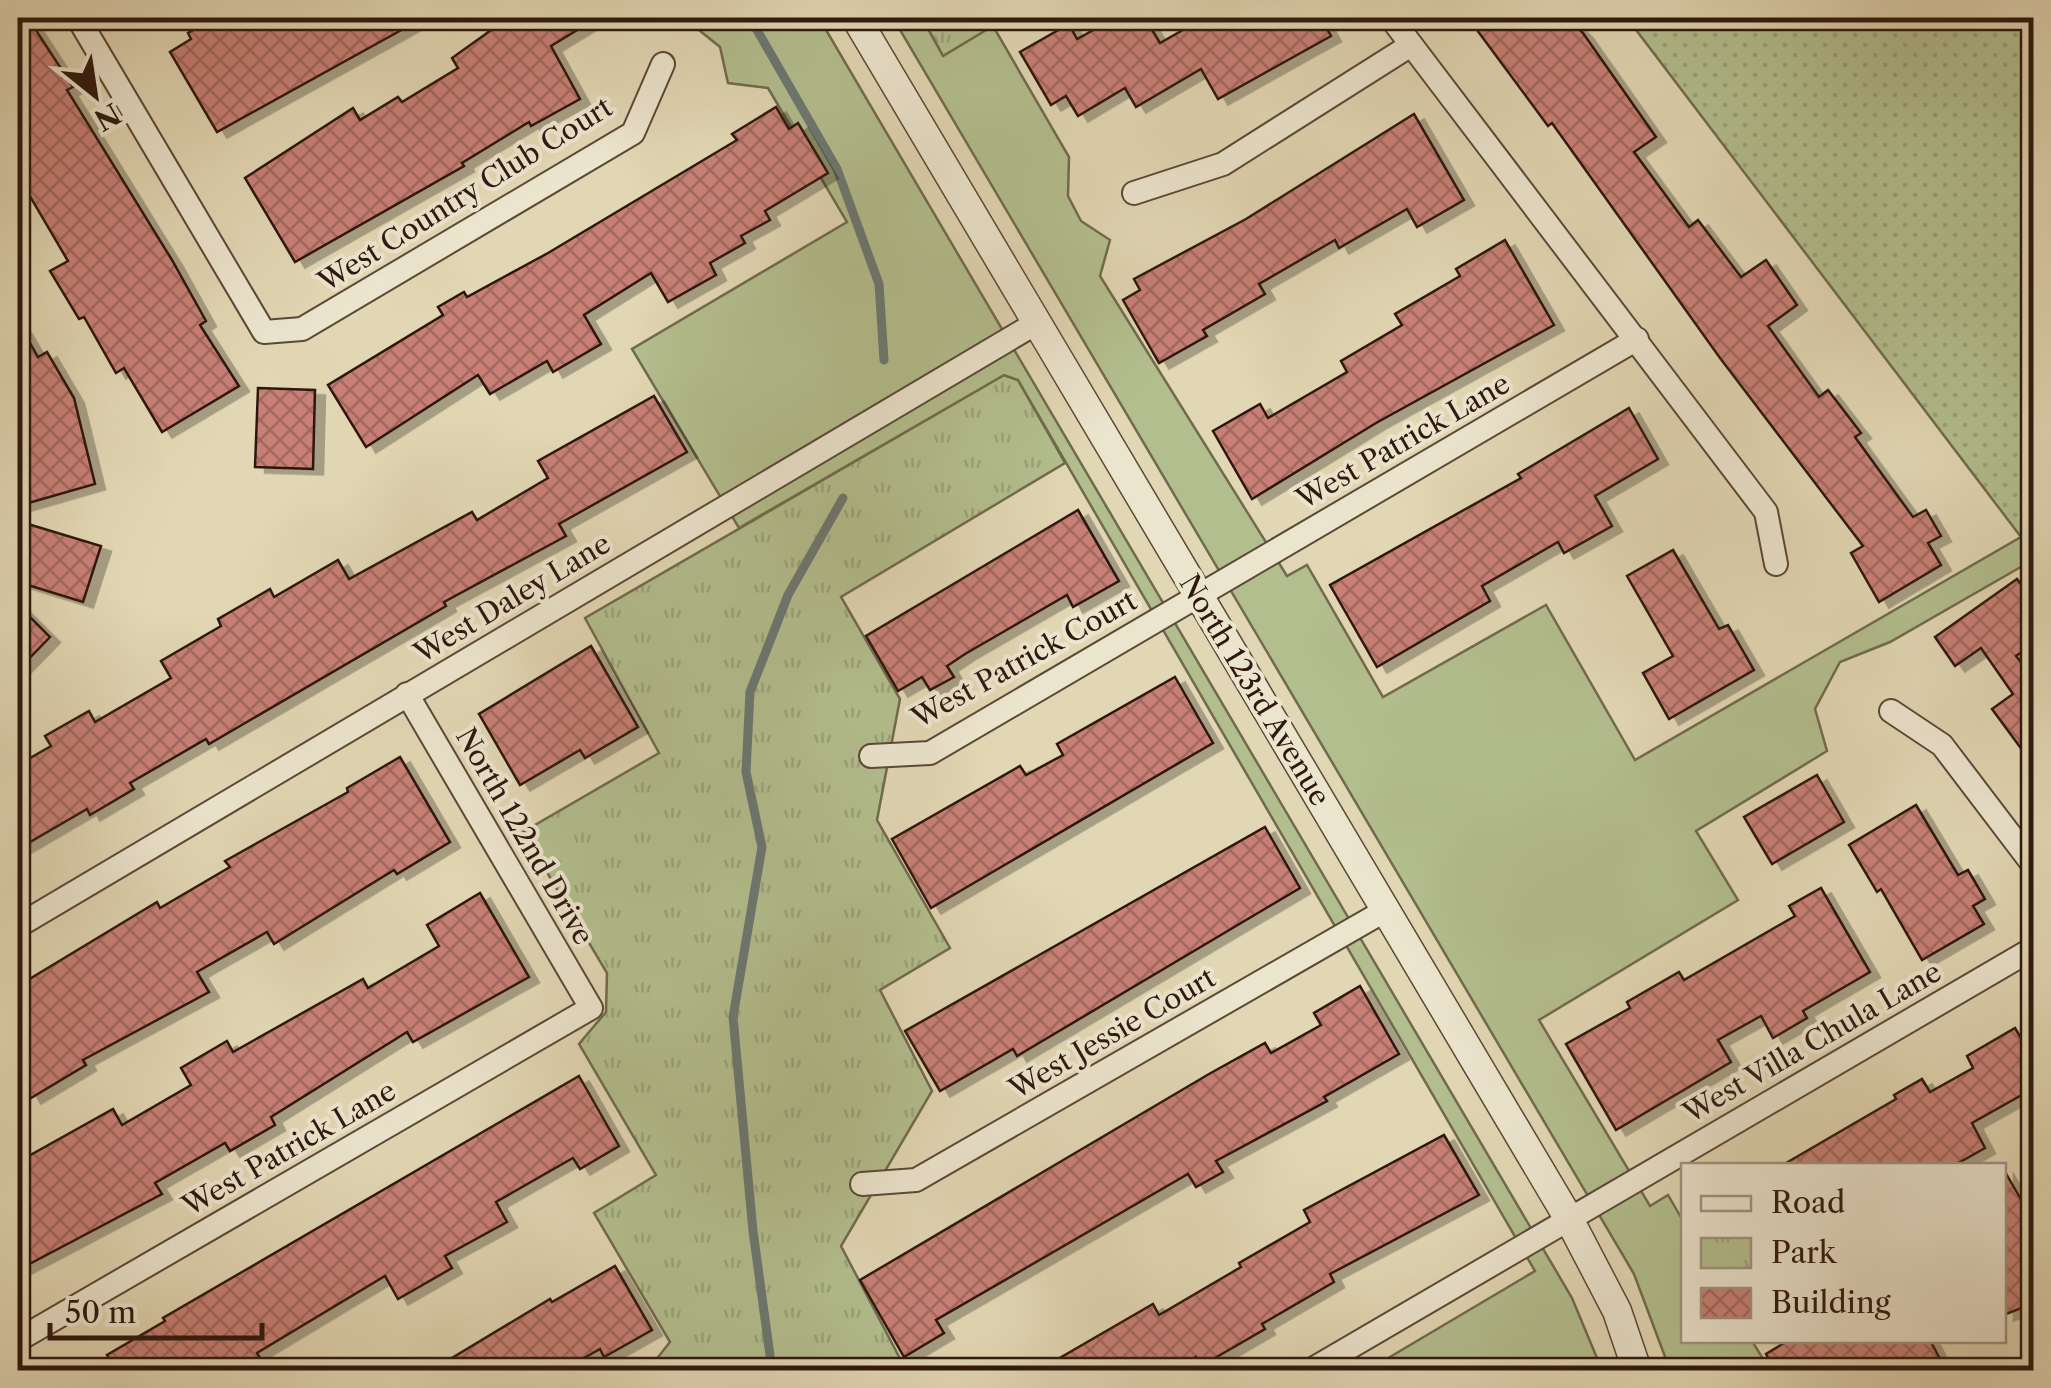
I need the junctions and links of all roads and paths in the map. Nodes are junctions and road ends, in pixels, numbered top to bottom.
1 (78, 18) edge
2 (856, 18) edge
3 (1391, 18) edge
4 (1412, 45) junction
5 (663, 64) dead end
6 (1134, 193) dead end
7 (1038, 322) junction
8 (1637, 339) junction
9 (1776, 564) dead end
10 (1199, 595) junction
11 (407, 694) junction
12 (1891, 710) dead end
13 (872, 756) dead end
14 (2034, 866) edge
15 (1386, 910) junction
16 (18, 926) edge
17 (2034, 948) edge
18 (591, 1008) joint
19 (862, 1184) dead end
20 (1569, 1218) junction
21 (18, 1340) edge
22 (2034, 1365) edge
23 (1311, 1370) edge
24 (1637, 1370) edge
25 (2024, 1370) edge

1 - 5 street, West Country Club Court
2 - 7 street, North 123rd Avenue
3 - 4 street
4 - 6 street
4 - 8 street
7 - 10 street, North 123rd Avenue
7 - 11 street, West Daley Lane
8 - 9 street
8 - 10 street, West Patrick Lane
10 - 13 street, West Patrick Court
10 - 15 street, North 123rd Avenue
11 - 16 street, West Daley Lane
11 - 18 street, North 122nd Drive
12 - 14 street
15 - 19 street, West Jessie Court
15 - 20 street, North 123rd Avenue
17 - 20 street, West Villa Chula Lane
18 - 21 street, West Patrick Lane
20 - 23 street, West Villa Chula Lane
20 - 24 street, North 123rd Avenue
22 - 25 street

